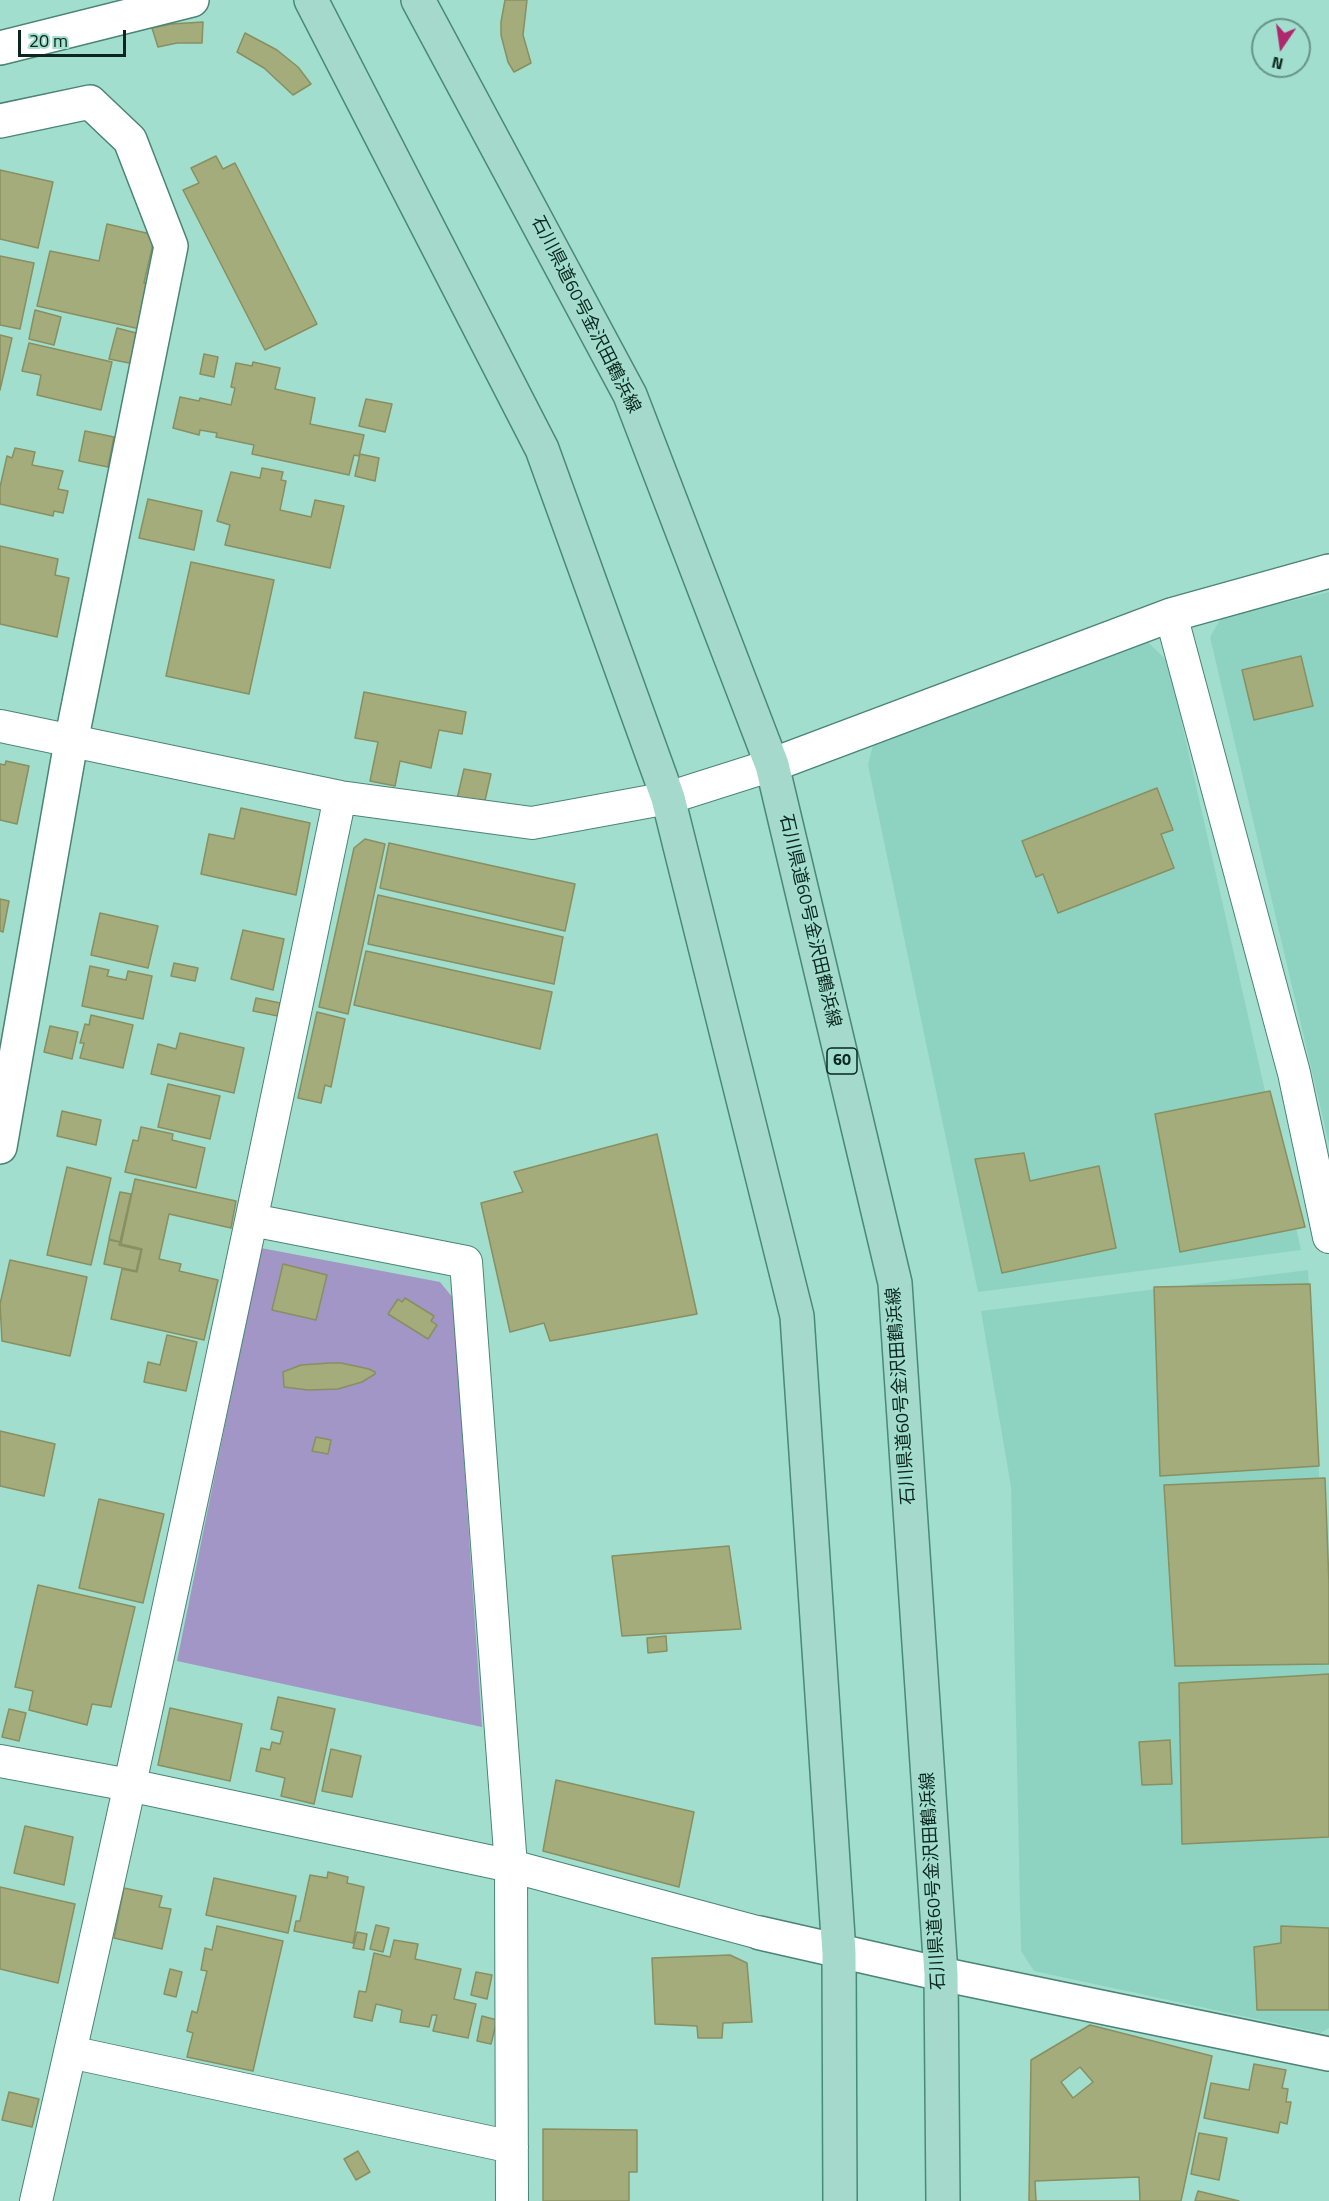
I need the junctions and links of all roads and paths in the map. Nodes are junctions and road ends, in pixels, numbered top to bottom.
1 (192, 0) edge
2 (311, 0) edge
3 (418, 0) edge
4 (0, 48) edge
5 (0, 121) edge
6 (1329, 571) edge
7 (1171, 615) junction
8 (0, 726) edge
9 (71, 742) junction
10 (772, 765) junction
11 (340, 797) junction
12 (668, 798) junction
13 (0, 1147) edge
14 (252, 1220) junction
15 (1329, 1237) edge
16 (0, 1761) edge
17 (129, 1785) junction
18 (511, 1866) junction
19 (760, 1933) joint
20 (839, 1953) junction
21 (941, 1974) junction
22 (70, 2052) junction
23 (1329, 2054) edge
24 (512, 2147) junction
25 (36, 2201) edge
26 (512, 2201) edge
27 (840, 2201) edge
28 (943, 2201) edge

1 - 4 street
2 - 12 main road
3 - 10 main road, 石川県道60号金沢田鶴浜線 / 60
5 - 9 street
6 - 7 street
7 - 10 street
7 - 15 street
8 - 9 street
9 - 11 street
9 - 13 street
10 - 12 street
10 - 21 main road, 石川県道60号金沢田鶴浜線 / 60
11 - 12 street
11 - 14 street
12 - 20 main road
14 - 17 street
14 - 18 street
16 - 17 street
17 - 18 street
17 - 22 street
18 - 19 street
18 - 24 street
19 - 20 street
20 - 21 street
20 - 27 main road
21 - 23 street
21 - 28 main road, 石川県道60号金沢田鶴浜線 / 60
22 - 24 street
22 - 25 street
24 - 26 street

